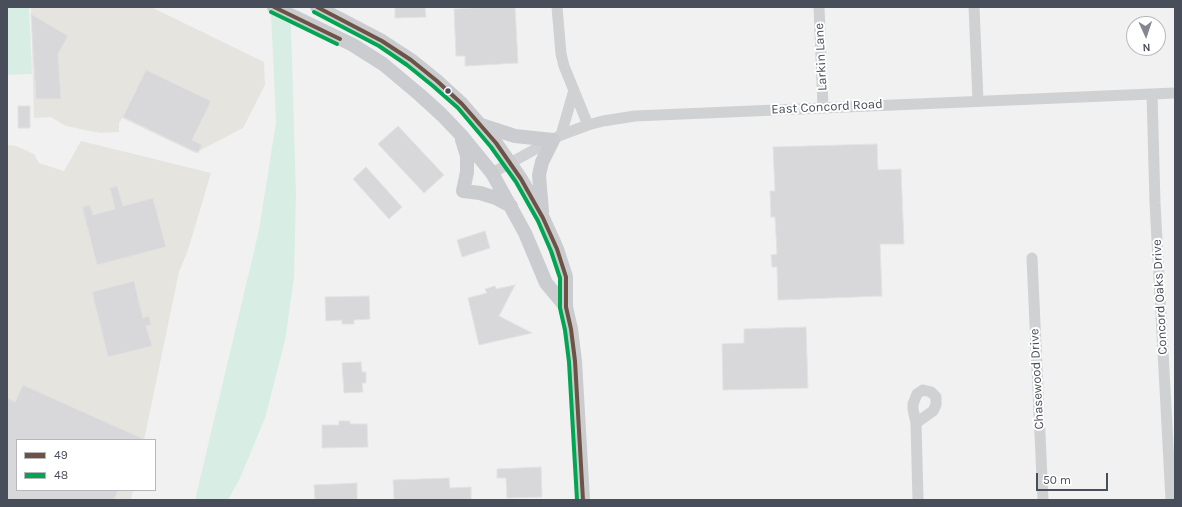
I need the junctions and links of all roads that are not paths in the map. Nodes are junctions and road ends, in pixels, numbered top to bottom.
1 (274, 7) edge
2 (317, 7) edge
3 (557, 7) edge
4 (818, 7) edge
5 (974, 7) edge
6 (574, 90) junction
7 (1175, 93) edge
8 (1152, 94) junction
9 (978, 100) junction
10 (823, 107) junction
11 (481, 124) junction
12 (588, 125) junction
13 (461, 135) junction
14 (557, 138) junction
15 (510, 162) junction
16 (492, 173) junction
17 (511, 206) junction
18 (543, 218) junction
19 (1032, 258) dead end
20 (566, 307) junction
21 (916, 423) dead end
22 (583, 500) edge
23 (918, 500) edge
24 (1043, 500) edge
25 (1171, 500) edge

1 - 13 main road
2 - 11 main road
3 - 6 street
4 - 10 street, Larkin Lane
5 - 9 street
6 - 12 street
6 - 14 street
7 - 8 street, East Concord Road
8 - 9 street, East Concord Road
8 - 25 street, Concord Oaks Drive
9 - 10 street, East Concord Road
10 - 12 street, East Concord Road
11 - 14 main road
11 - 15 main road
12 - 14 street, East Concord Road
13 - 16 main road
13 - 17 main road
14 - 15 street, East Concord Road
14 - 18 main road
15 - 16 street, East Concord Road
15 - 18 main road
16 - 17 main road
17 - 20 main road
18 - 20 main road
19 - 24 street, Chasewood Drive
20 - 22 main road
21 - 23 street

